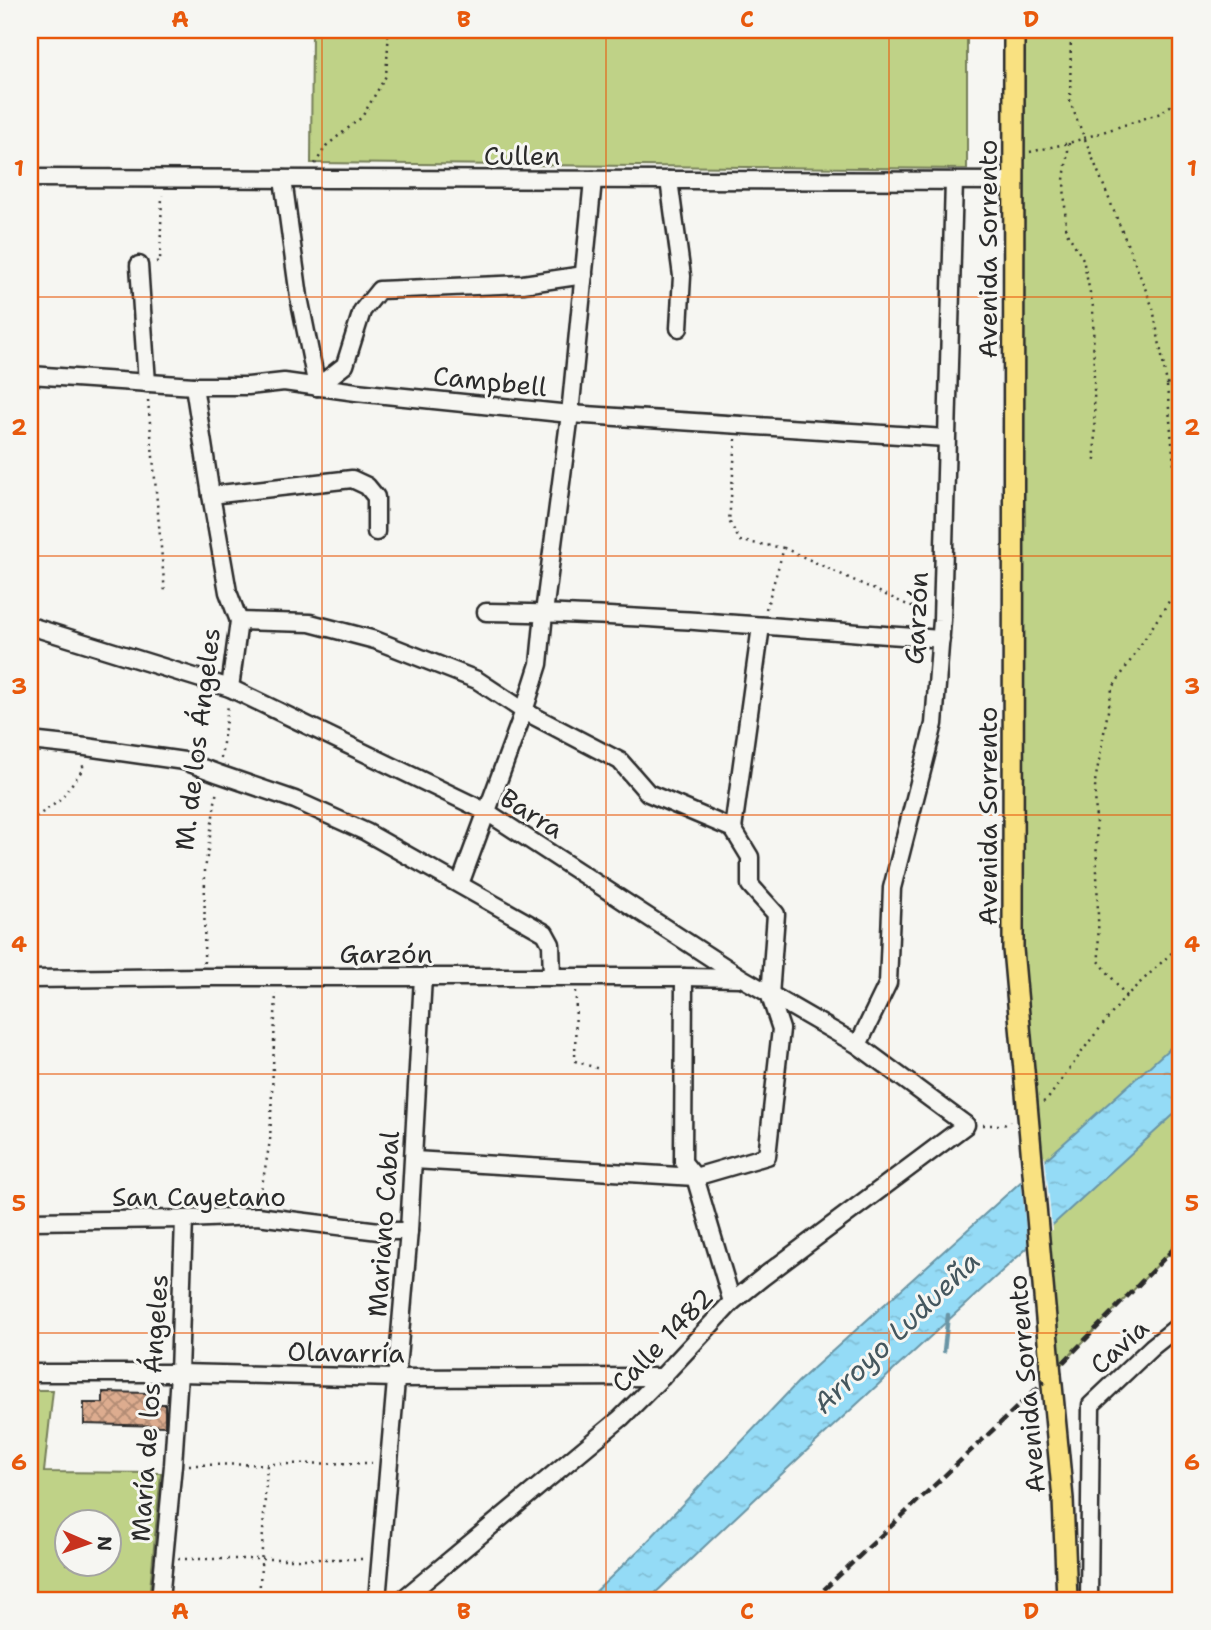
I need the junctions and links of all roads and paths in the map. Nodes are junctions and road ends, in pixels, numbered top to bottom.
1 (389, 30) edge
2 (1014, 30) edge
3 (1071, 30) edge
4 (1181, 99) edge
5 (1085, 138) junction
6 (1069, 143) junction
7 (1014, 156) junction
8 (30, 177) edge
9 (162, 178) junction
10 (283, 178) junction
11 (306, 178) junction
12 (593, 180) junction
13 (669, 180) junction
14 (954, 181) junction
15 (1013, 181) junction
16 (139, 265) joint
17 (584, 275) junction
18 (679, 328) dead end
19 (30, 375) edge
20 (147, 383) junction
21 (1167, 384) junction
22 (194, 386) junction
23 (1181, 386) edge
24 (317, 387) junction
25 (570, 414) junction
26 (738, 426) junction
27 (946, 438) junction
28 (1095, 464) dead end
29 (211, 495) junction
30 (376, 532) dead end
31 (784, 548) junction
32 (1177, 589) junction
33 (164, 593) dead end
34 (486, 612) dead end
35 (544, 613) junction
36 (942, 620) junction
37 (239, 621) junction
38 (30, 626) edge
39 (761, 626) junction
40 (941, 639) junction
41 (1181, 676) edge
42 (230, 688) junction
43 (524, 711) junction
44 (30, 741) edge
45 (86, 747) junction
46 (219, 774) junction
47 (487, 812) junction
48 (30, 821) edge
49 (733, 829) junction
50 (460, 884) junction
51 (1181, 944) edge
52 (684, 976) junction
53 (204, 977) junction
54 (277, 977) junction
55 (423, 977) junction
56 (552, 977) junction
57 (576, 977) junction
58 (742, 978) junction
59 (30, 979) edge
60 (770, 996) junction
61 (1126, 996) junction
62 (858, 1045) junction
63 (599, 1069) dead end
64 (1036, 1106) dead end
65 (1015, 1119) dead end
66 (966, 1125) junction
67 (414, 1160) junction
68 (695, 1177) junction
69 (257, 1216) junction
70 (184, 1219) junction
71 (30, 1221) edge
72 (409, 1231) junction
73 (732, 1302) junction
74 (1181, 1324) edge
75 (179, 1373) junction
76 (30, 1374) edge
77 (662, 1377) junction
78 (396, 1378) junction
79 (389, 1463) junction
80 (267, 1464) junction
81 (173, 1465) junction
82 (163, 1558) junction
83 (262, 1559) junction
84 (381, 1559) junction
85 (160, 1600) edge
86 (259, 1600) edge
87 (377, 1600) edge
88 (402, 1600) edge
89 (1067, 1600) edge
90 (1089, 1600) edge

1 - 11 path
2 - 7 main road, Avenida Sorrento
3 - 5 path
4 - 5 path
5 - 6 path
5 - 21 path
6 - 7 path
6 - 28 path
7 - 15 main road, Avenida Sorrento
8 - 9 street, Cullen
9 - 10 street, Cullen
9 - 16 path
10 - 11 street, Cullen
10 - 24 street
11 - 12 street, Cullen
12 - 13 street, Cullen
12 - 17 street
13 - 14 street, Cullen
13 - 18 street
14 - 15 street, Cullen
14 - 27 street, Garzón
15 - 89 main road, Avenida Sorrento, bridge
16 - 20 street
17 - 24 street
17 - 25 street
19 - 20 street, Campbell
20 - 22 street, Campbell
20 - 33 path
21 - 23 path
21 - 32 path
22 - 24 street, Campbell
22 - 29 street, M. de los Ángeles
24 - 25 street, Campbell
25 - 26 street, Campbell
25 - 35 street
26 - 27 street, Campbell
26 - 31 path
27 - 36 street, Garzón
29 - 30 street
29 - 37 street, M. de los Ángeles
31 - 36 path
31 - 39 path
32 - 41 path
32 - 61 path
34 - 35 street
35 - 39 street
35 - 43 street
36 - 40 street, Garzón
37 - 42 street, M. de los Ángeles
37 - 43 street
38 - 42 street, Barra
39 - 40 street
39 - 49 street
40 - 62 street, Garzón
42 - 46 path, M. de los Ángeles
42 - 47 street, Barra
43 - 47 street
43 - 49 street
44 - 45 street
45 - 46 street
45 - 48 path
46 - 50 street
46 - 53 path, M. de los Ángeles
47 - 50 street
47 - 58 street, Barra
49 - 60 street
50 - 56 street
51 - 61 path
52 - 57 street, Garzón
52 - 58 street, Garzón
52 - 68 street
53 - 54 street, Garzón
53 - 59 street, Garzón
54 - 55 street, Garzón
54 - 69 path
55 - 56 street, Garzón
55 - 67 street, Mariano Cabal
56 - 57 street, Garzón
57 - 63 path
58 - 60 street, Barra
60 - 62 street, Barra
60 - 68 street
61 - 64 path
62 - 66 street, Barra
65 - 66 path
66 - 73 street, Calle 1482
67 - 68 street
67 - 72 street, Mariano Cabal
68 - 73 street
69 - 70 street, San Cayetano
69 - 72 street, San Cayetano
70 - 71 street, San Cayetano
70 - 75 street, María de los Ángeles
72 - 78 street, Mariano Cabal
73 - 77 street, Calle 1482
74 - 90 street, Cavia
75 - 76 street, Olavarría
75 - 78 street, Olavarría
75 - 81 street, María de los Ángeles
77 - 78 street, Olavarría
77 - 88 street, Calle 1482
78 - 79 street, Mariano Cabal
79 - 80 path
79 - 84 street, Mariano Cabal
80 - 81 path
80 - 83 path
81 - 82 street, María de los Ángeles
82 - 83 path
82 - 85 street, María de los Ángeles
83 - 84 path
83 - 86 path
84 - 87 street, Mariano Cabal

